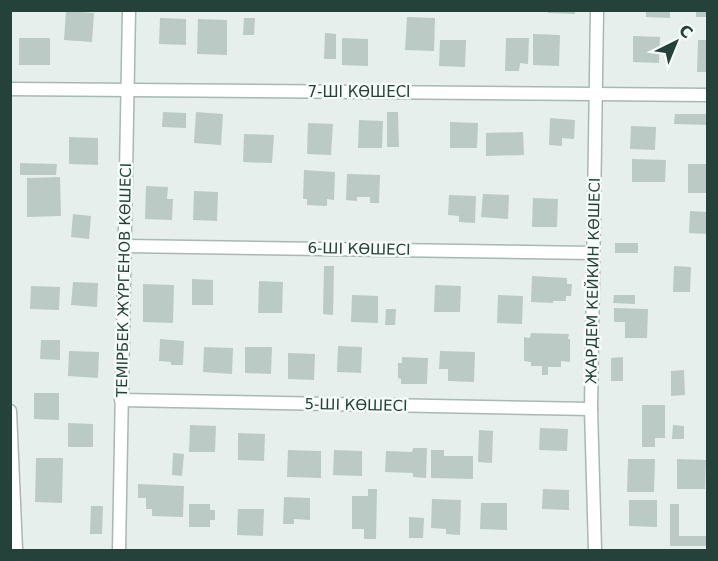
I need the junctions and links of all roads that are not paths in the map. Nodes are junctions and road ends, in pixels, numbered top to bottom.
1 (129, 10) edge
2 (597, 10) edge
3 (10, 89) edge
4 (129, 91) junction
5 (596, 94) junction
6 (708, 95) edge
7 (125, 246) junction
8 (594, 253) junction
9 (121, 400) junction
10 (591, 409) junction
11 (10, 411) edge
12 (16, 550) edge
13 (119, 550) edge
14 (595, 550) edge

1 - 4 street, ТЕМІРБЕК ЖҮРГЕНОВ КӨШЕСІ
2 - 5 street, ЖАРДЕМ КЕЙКИН КӨШЕСІ
3 - 4 street, 7-ШІ КӨШЕСІ
4 - 5 street, 7-ШІ КӨШЕСІ
4 - 7 street, ТЕМІРБЕК ЖҮРГЕНОВ КӨШЕСІ
5 - 6 street, 7-ШІ КӨШЕСІ
5 - 8 street, ЖАРДЕМ КЕЙКИН КӨШЕСІ
7 - 8 street, 6-ШІ КӨШЕСІ
7 - 9 street, ТЕМІРБЕК ЖҮРГЕНОВ КӨШЕСІ
8 - 10 street, ЖАРДЕМ КЕЙКИН КӨШЕСІ
9 - 10 street, 5-ШІ КӨШЕСІ
9 - 13 street, ТЕМІРБЕК ЖҮРГЕНОВ КӨШЕСІ
10 - 14 street, ЖАРДЕМ КЕЙКИН КӨШЕСІ
11 - 12 street

